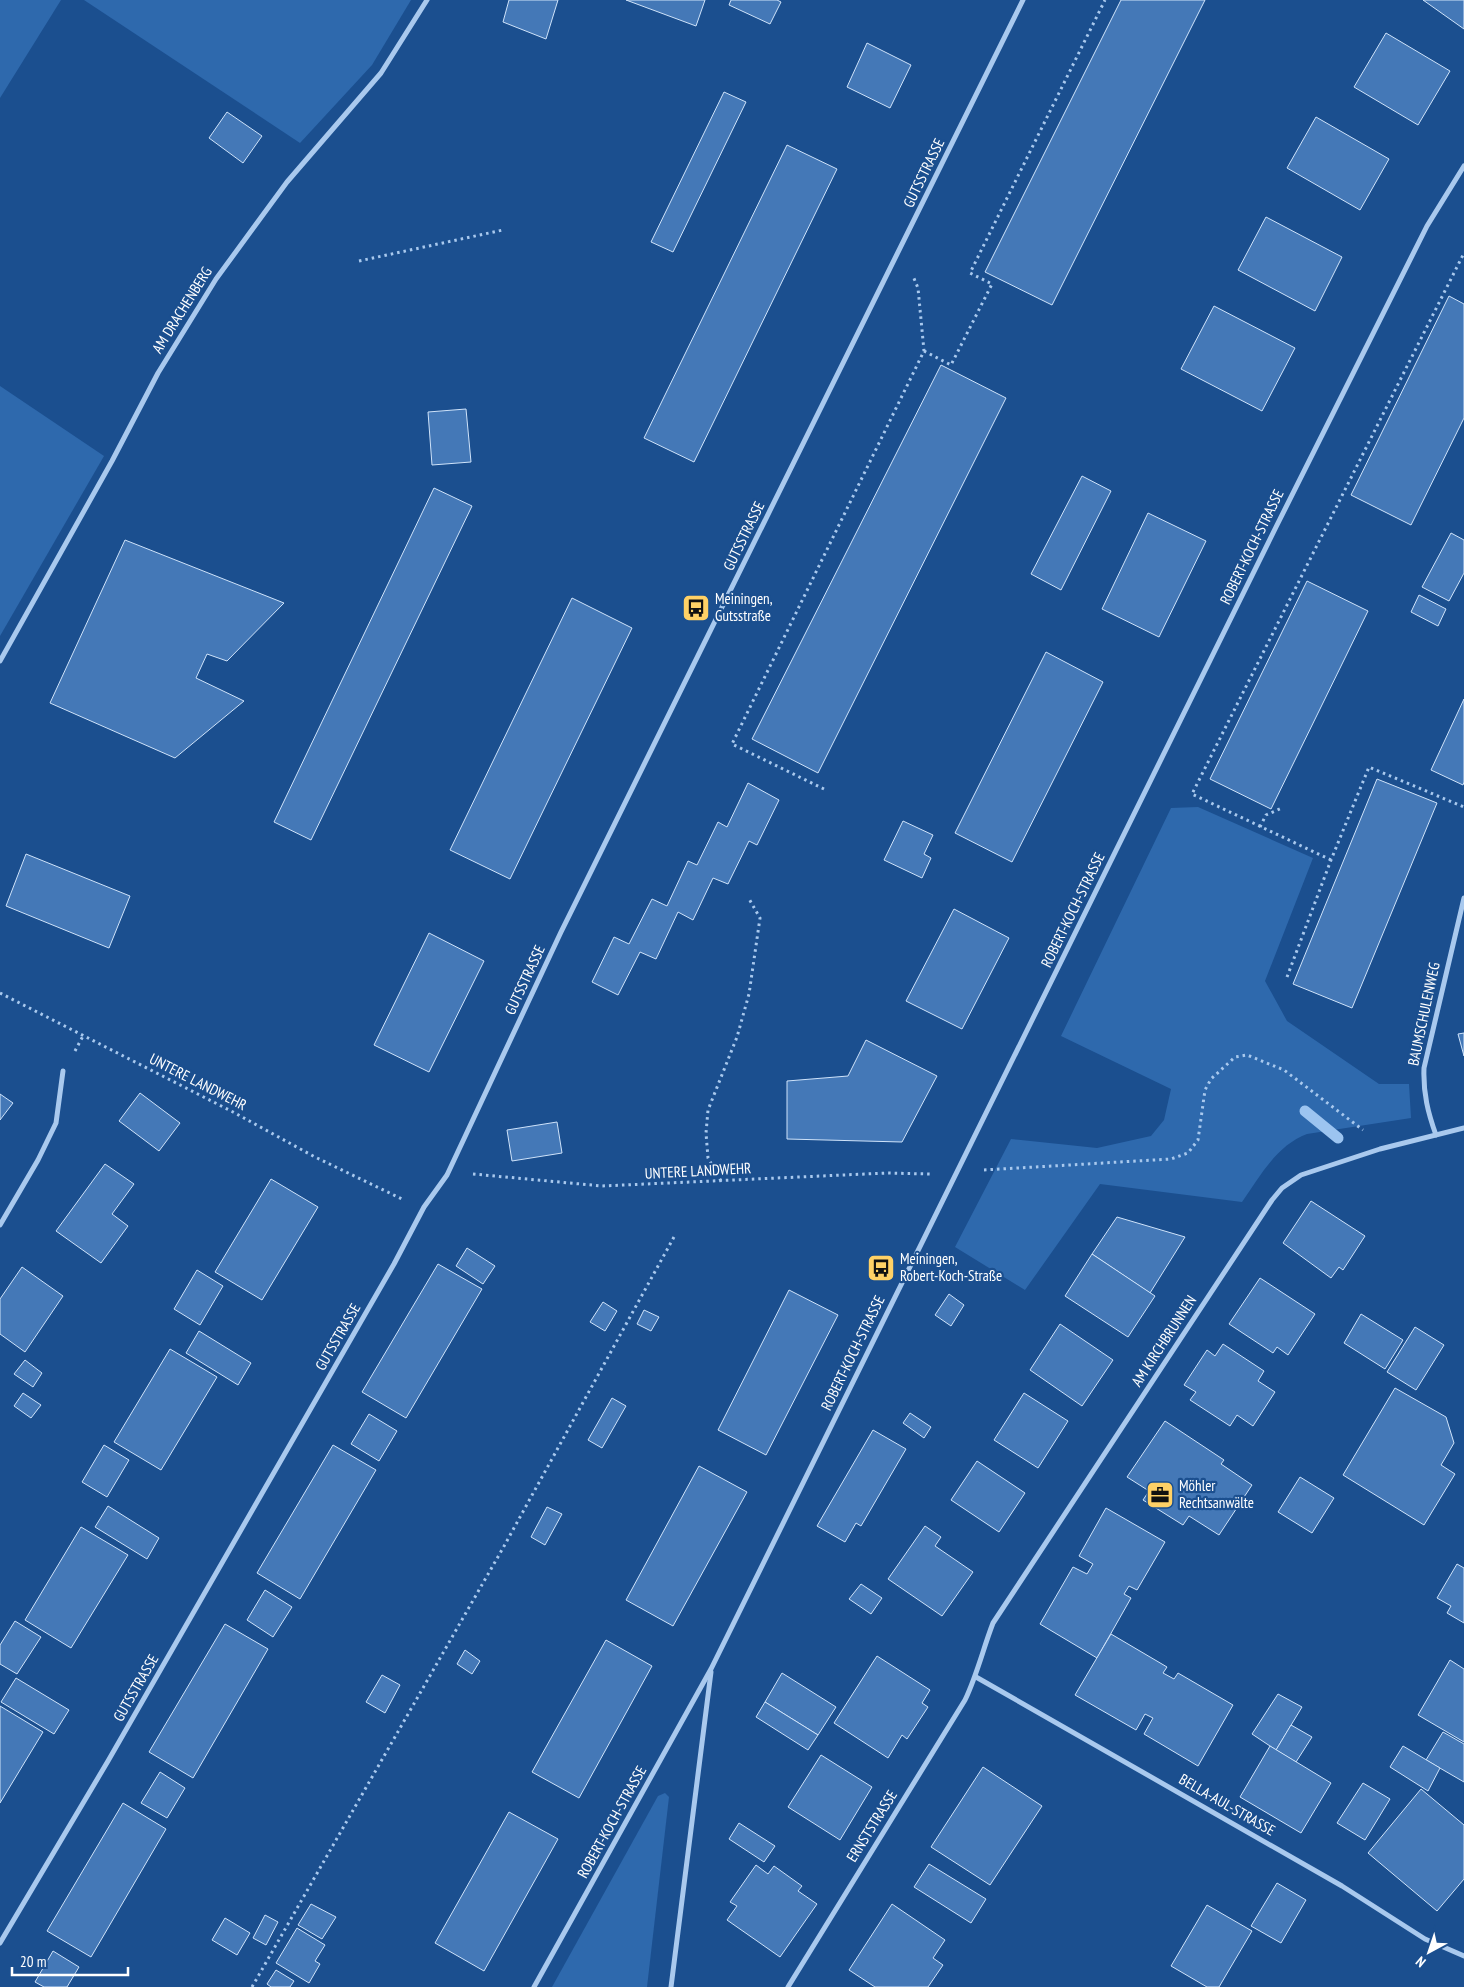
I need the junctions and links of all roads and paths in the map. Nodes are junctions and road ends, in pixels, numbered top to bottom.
1 (427, 0) edge
2 (1023, 0) edge
3 (1105, 0) edge
4 (1464, 166) edge
5 (503, 230) dead end
6 (901, 247) junction
7 (1464, 253) edge
8 (359, 261) dead end
9 (924, 351) junction
10 (0, 662) edge
11 (824, 789) dead end
12 (1464, 807) edge
13 (1282, 808) dead end
14 (1260, 827) junction
15 (1331, 860) junction
16 (748, 897) dead end
17 (1464, 898) edge
18 (1287, 977) dead end
19 (0, 993) edge
20 (63, 1071) dead end
21 (1358, 1124) dead end
22 (1464, 1128) edge
23 (1436, 1136) junction
24 (476, 1173) dead end
25 (921, 1174) dead end
26 (956, 1174) junction
27 (721, 1181) junction
28 (385, 1193) dead end
29 (0, 1225) edge
30 (674, 1237) dead end
31 (712, 1669) junction
32 (976, 1677) junction
33 (0, 1943) edge
34 (1464, 1956) edge
35 (252, 1987) edge
36 (534, 1987) edge
37 (671, 1987) edge
38 (788, 1987) edge

1 - 10 street, AM DRACHENBERG
2 - 6 street, GUTSSTRASSE
3 - 9 path
4 - 26 street, ROBERT-KOCH-STRASSE
5 - 8 path
6 - 9 path
6 - 33 street, GUTSSTRASSE
7 - 14 path
9 - 11 path
12 - 15 path
13 - 14 path
14 - 15 path
15 - 18 path
16 - 27 path
17 - 23 street, BAUMSCHULENWEG
19 - 28 path, UNTERE LANDWEHR
20 - 29 street
21 - 26 path
22 - 23 street, AM KIRCHBRUNNEN
23 - 32 street, AM KIRCHBRUNNEN
24 - 27 path, UNTERE LANDWEHR
25 - 27 path, UNTERE LANDWEHR
26 - 31 street, ROBERT-KOCH-STRASSE
30 - 35 path
31 - 36 street, ROBERT-KOCH-STRASSE
31 - 37 street, ROBERT-KOCH-STRASSE
32 - 34 street, BELLA-AUL-STRASSE
32 - 38 street, ERNSTSTRASSE

